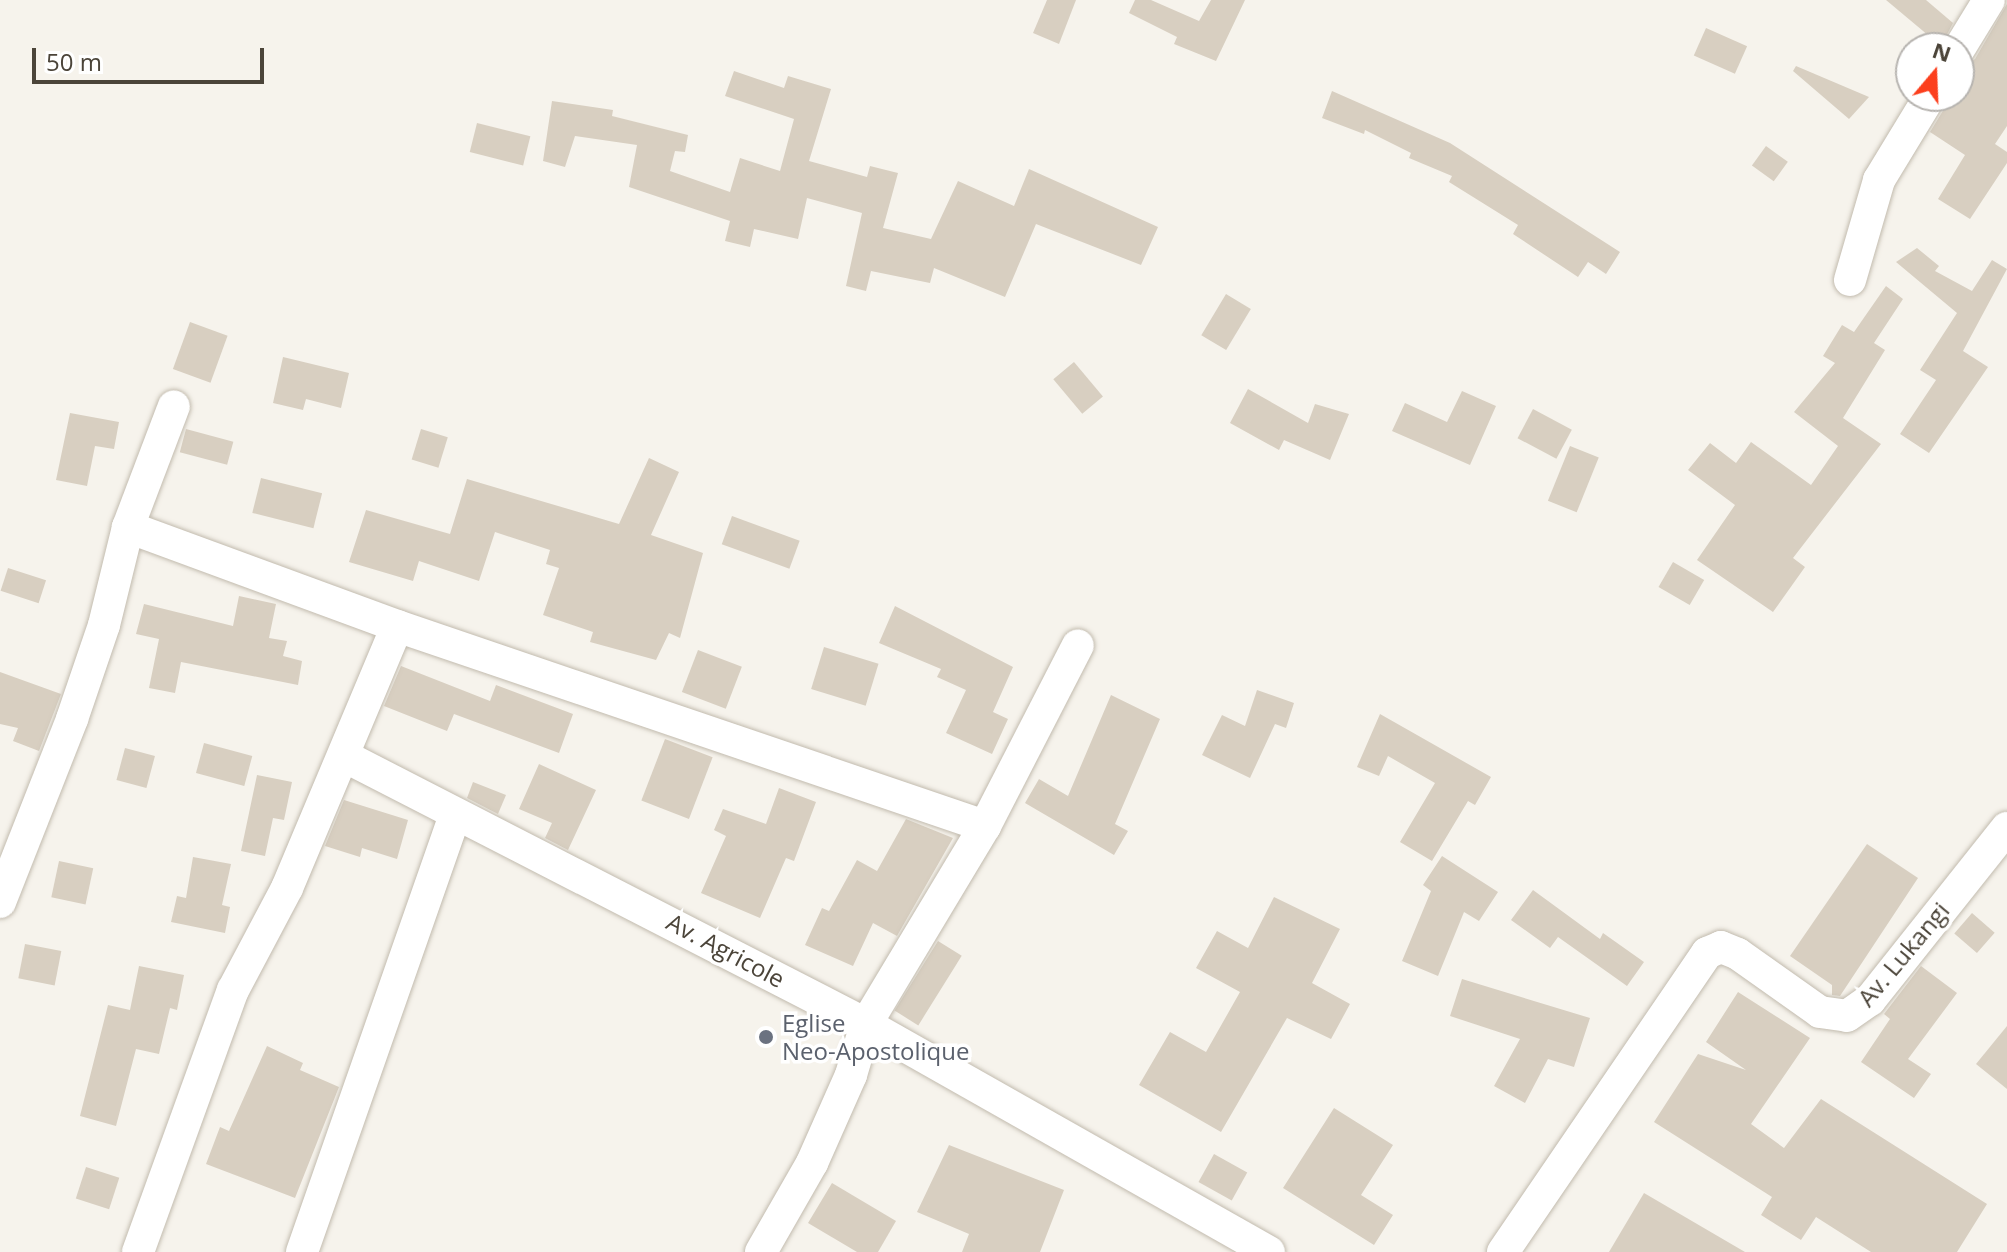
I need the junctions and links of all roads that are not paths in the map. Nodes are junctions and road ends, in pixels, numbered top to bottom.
1 (1989, 0) edge
2 (1969, 32) edge
3 (1920, 112) edge
4 (1850, 280) dead end
5 (174, 406) dead end
6 (128, 527) junction
7 (397, 626) junction
8 (1078, 645) dead end
9 (344, 756) junction
10 (455, 814) junction
11 (985, 826) junction
12 (2007, 828) edge
13 (0, 902) edge
14 (866, 1024) junction
15 (138, 1252) edge
16 (302, 1252) edge
17 (761, 1252) edge
18 (1269, 1252) edge
19 (1503, 1252) edge

1 - 2 street
3 - 4 street
5 - 6 street
6 - 7 street
6 - 13 street
7 - 9 street
7 - 11 street
8 - 11 street
9 - 10 street, Av. Agricole
9 - 15 street
10 - 14 street, Av. Agricole
10 - 16 street
11 - 14 street
12 - 19 street, Av. Lukangi
14 - 17 street
14 - 18 street, Av. Agricole

